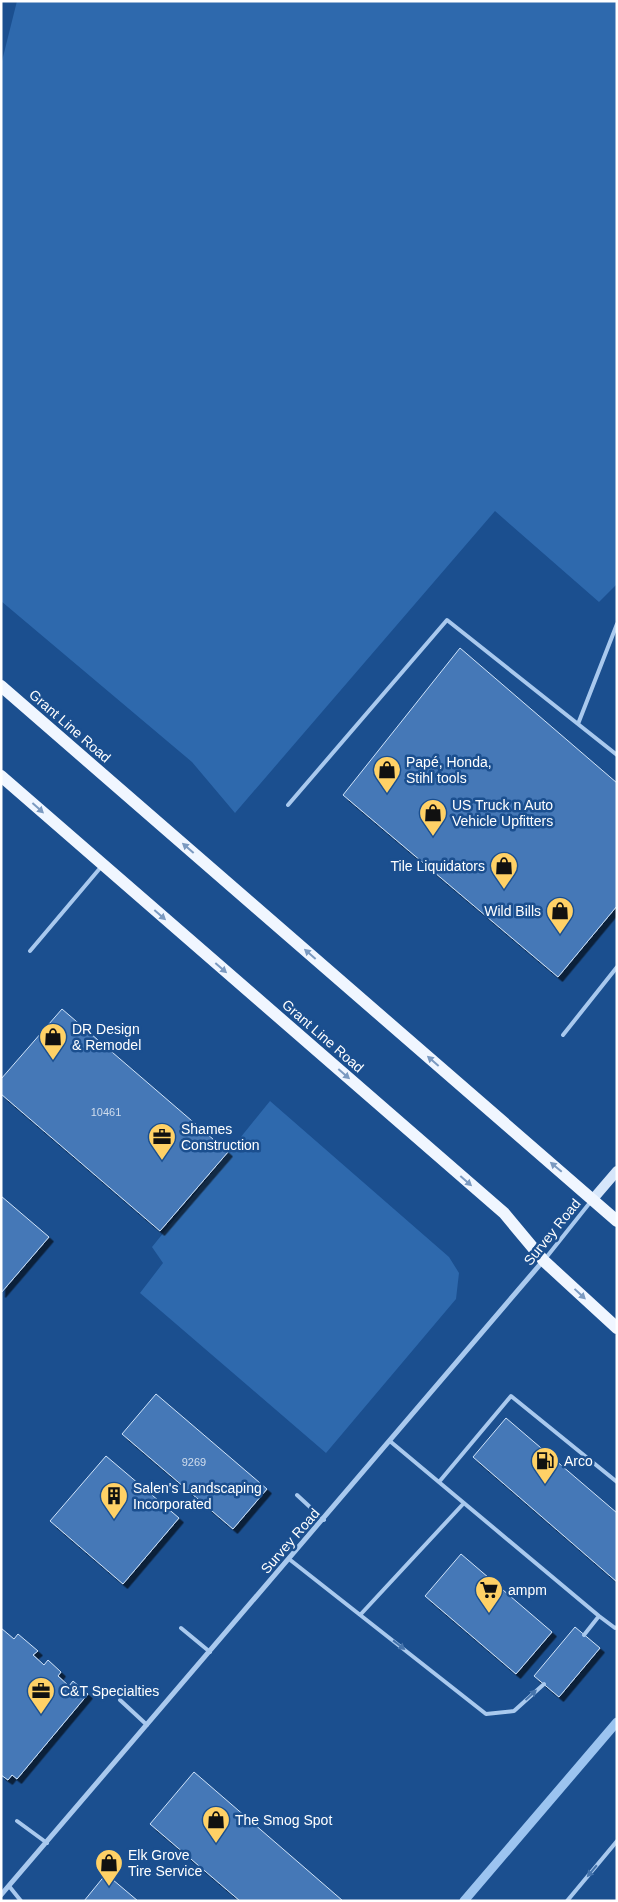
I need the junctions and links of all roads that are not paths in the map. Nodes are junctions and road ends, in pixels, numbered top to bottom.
1 (617, 624) edge
2 (1, 686) edge
3 (578, 724) junction
4 (617, 755) edge
5 (1, 776) edge
6 (288, 805) dead end
7 (103, 865) junction
8 (30, 951) dead end
9 (617, 967) edge
10 (563, 1036) dead end
11 (617, 1171) edge
12 (593, 1199) junction
13 (617, 1222) edge
14 (544, 1261) junction
15 (617, 1328) edge
16 (391, 1442) junction
17 (439, 1482) junction
18 (617, 1482) edge
19 (297, 1495) dead end
20 (464, 1503) junction
21 (324, 1520) junction
22 (289, 1560) junction
23 (361, 1614) junction
24 (599, 1616) junction
25 (617, 1627) edge
26 (181, 1628) dead end
27 (584, 1635) dead end
28 (210, 1652) junction
29 (544, 1684) dead end
30 (120, 1700) dead end
31 (147, 1725) junction
32 (17, 1820) dead end
33 (617, 1841) edge
34 (47, 1843) junction
35 (9, 1886) junction
36 (1, 1895) edge
37 (21, 1901) edge
38 (567, 1901) edge

1 - 3 lane
12 -> 2 main road, Grant Line Road
3 - 4 lane
3 - 6 lane
5 -> 7 main road, Grant Line Road
7 - 8 lane
7 -> 14 main road, Grant Line Road
9 - 10 lane
11 - 12 main road
12 - 13 main road, Grant Line Road
12 - 14 lane, Survey Road
14 -> 15 main road, Grant Line Road
14 - 16 street, Survey Road
16 - 17 lane
16 - 21 street, Survey Road
17 - 18 lane
17 - 20 lane
19 - 21 lane
20 - 23 lane
20 - 24 lane
21 - 22 street, Survey Road
22 - 23 lane
22 - 28 street, Survey Road
23 -> 29 lane
24 - 25 lane
24 - 27 lane
26 - 28 lane
28 - 31 street, Survey Road
30 - 31 lane
31 - 34 street, Survey Road
32 - 34 lane
33 -> 38 lane
34 - 35 street, Survey Road
35 - 36 street, Survey Road
35 - 37 lane

